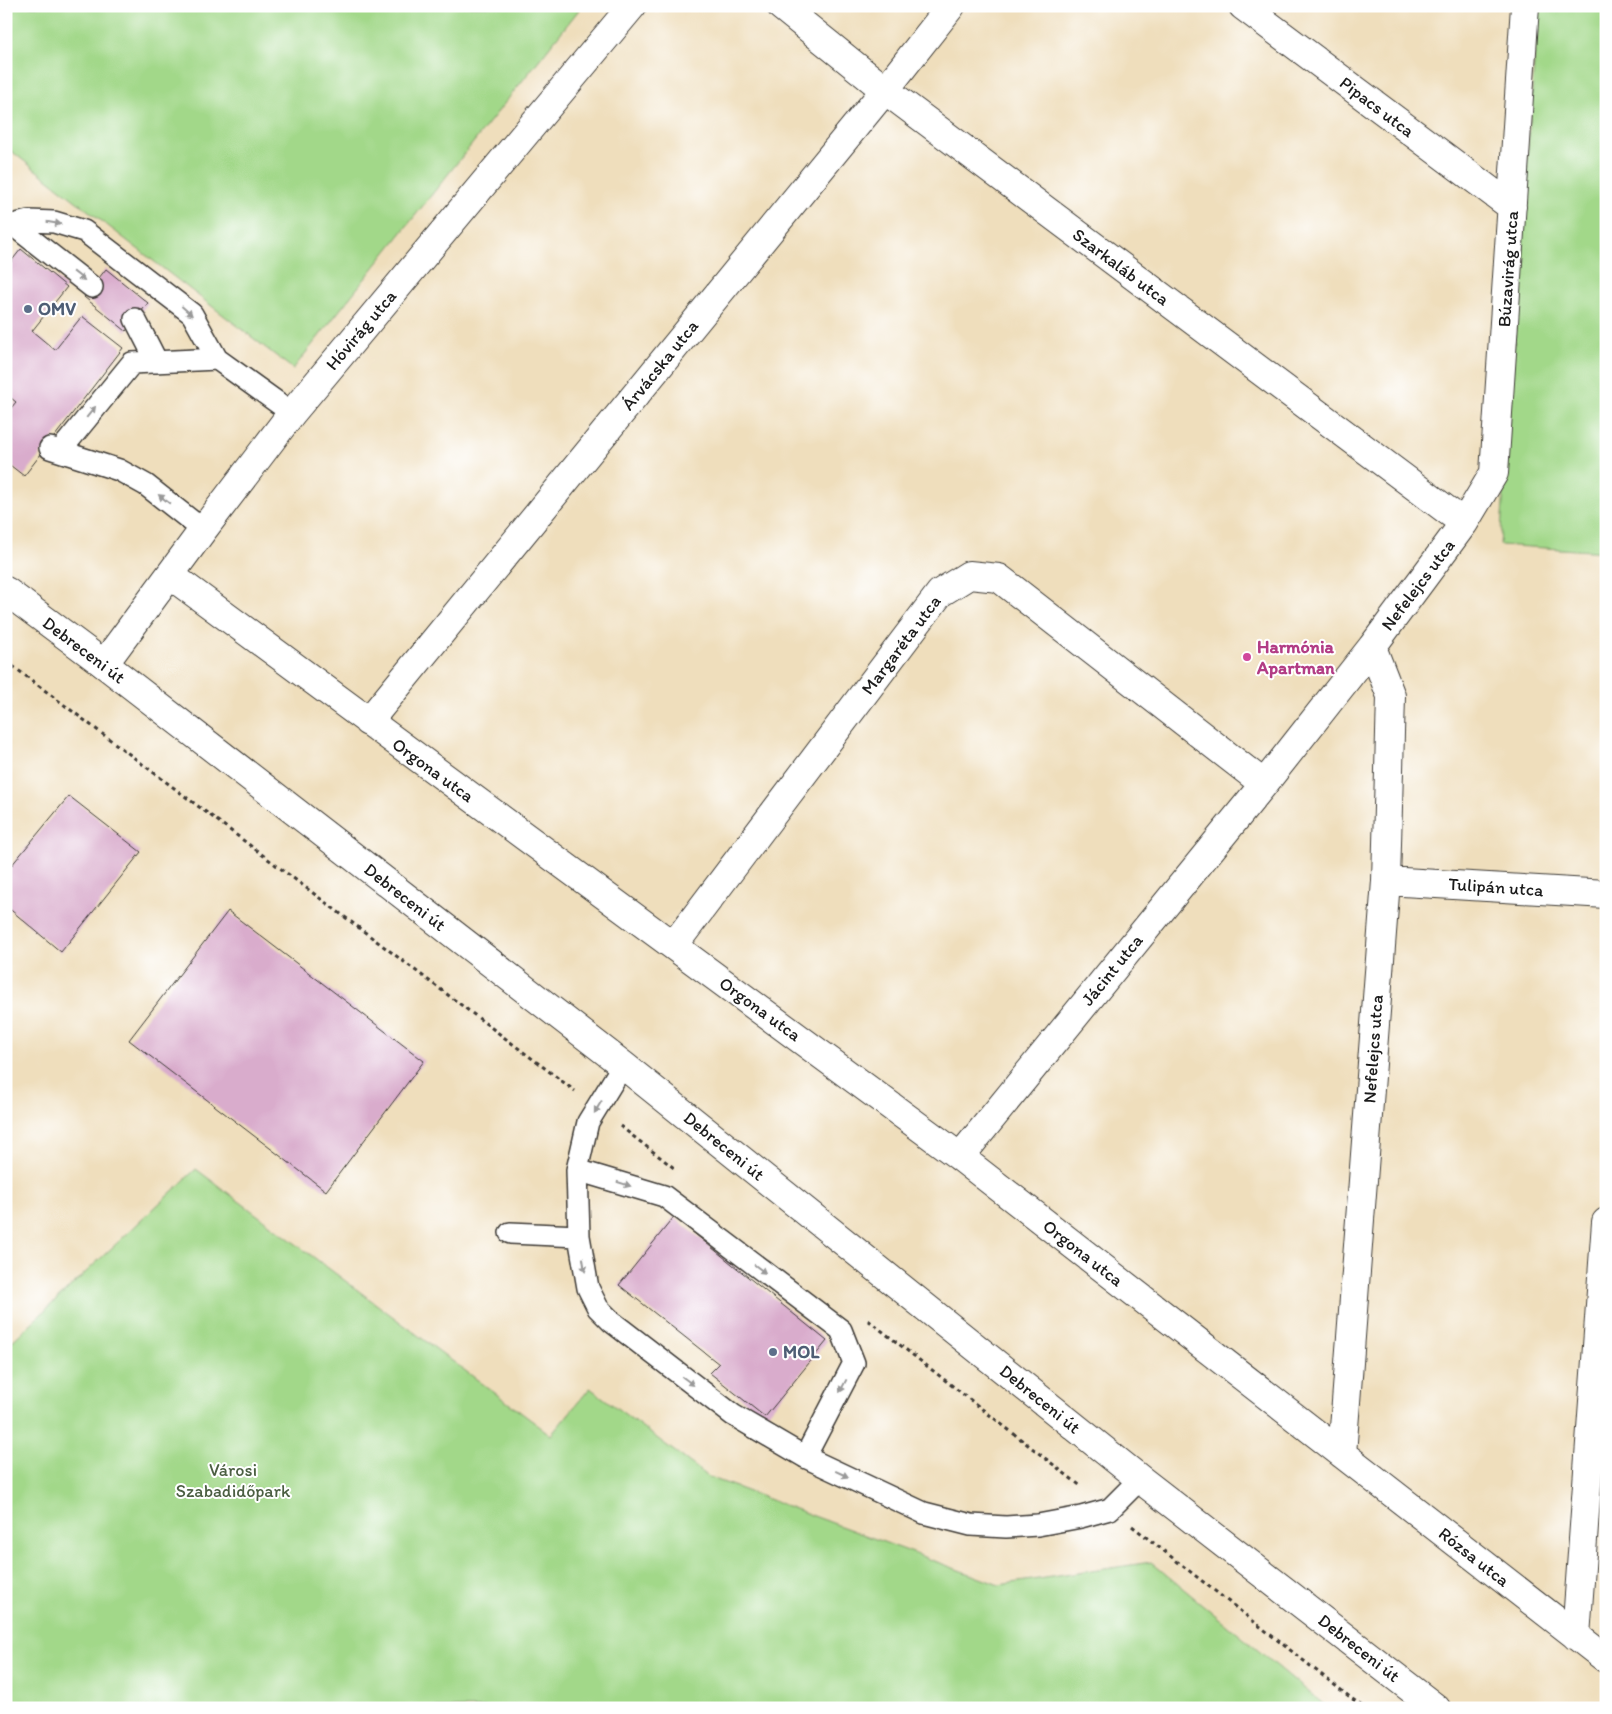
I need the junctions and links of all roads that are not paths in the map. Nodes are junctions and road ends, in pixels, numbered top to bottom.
1 (632, 6) edge
2 (781, 6) edge
3 (951, 6) edge
4 (1243, 6) edge
5 (1525, 6) edge
6 (885, 90) junction
7 (1512, 207) junction
8 (10, 226) edge
9 (92, 287) dead end
10 (135, 320) dead end
11 (217, 359) junction
12 (156, 362) junction
13 (292, 413) junction
14 (1464, 523) junction
15 (203, 530) junction
16 (170, 574) junction
17 (6, 592) edge
18 (1372, 647) junction
19 (104, 664) junction
20 (368, 722) junction
21 (1264, 784) junction
22 (1386, 880) junction
23 (1606, 894) edge
24 (674, 945) junction
25 (623, 1065) junction
26 (960, 1157) junction
27 (577, 1170) junction
28 (1606, 1222) edge
29 (510, 1233) dead end
30 (579, 1236) junction
31 (1342, 1454) junction
32 (805, 1457) junction
33 (1140, 1479) junction
34 (1576, 1636) junction
35 (1606, 1659) edge
36 (1436, 1708) edge

1 - 13 street, Hóvirág utca
2 - 6 street, Szarkaláb utca
3 - 6 street, Árvácska utca
4 - 7 street, Pipacs utca
5 - 7 street, Búzavirág utca
6 - 14 street, Szarkaláb utca
6 - 20 street, Árvácska utca
7 - 14 street, Búzavirág utca
8 -> 9 lane
8 -> 11 lane
10 - 12 lane
11 - 12 lane
11 - 13 lane
15 -> 12 lane
13 - 15 street, Hóvirág utca
14 - 18 street, Nefelejcs utca
15 - 16 street, Hóvirág utca
16 - 19 street, Hóvirág utca
16 - 20 street, Orgona utca
17 - 19 street, Debreceni út
18 - 21 street, Nefelejcs utca
18 - 22 street, Nefelejcs utca
19 - 25 street, Debreceni út
20 - 24 street, Orgona utca
21 - 24 street, Margaréta utca
21 - 26 street, Jácint utca
22 - 23 street, Tulipán utca
22 - 31 street, Nefelejcs utca
24 - 26 street, Orgona utca
25 -> 27 lane
25 - 33 street, Debreceni út
26 - 31 street, Orgona utca
27 - 30 lane
27 -> 32 lane
28 - 34 street
29 - 30 lane
30 -> 32 lane
31 - 34 street, Rózsa utca
32 -> 33 lane
33 - 36 street, Debreceni út
34 - 35 street, Rózsa utca

